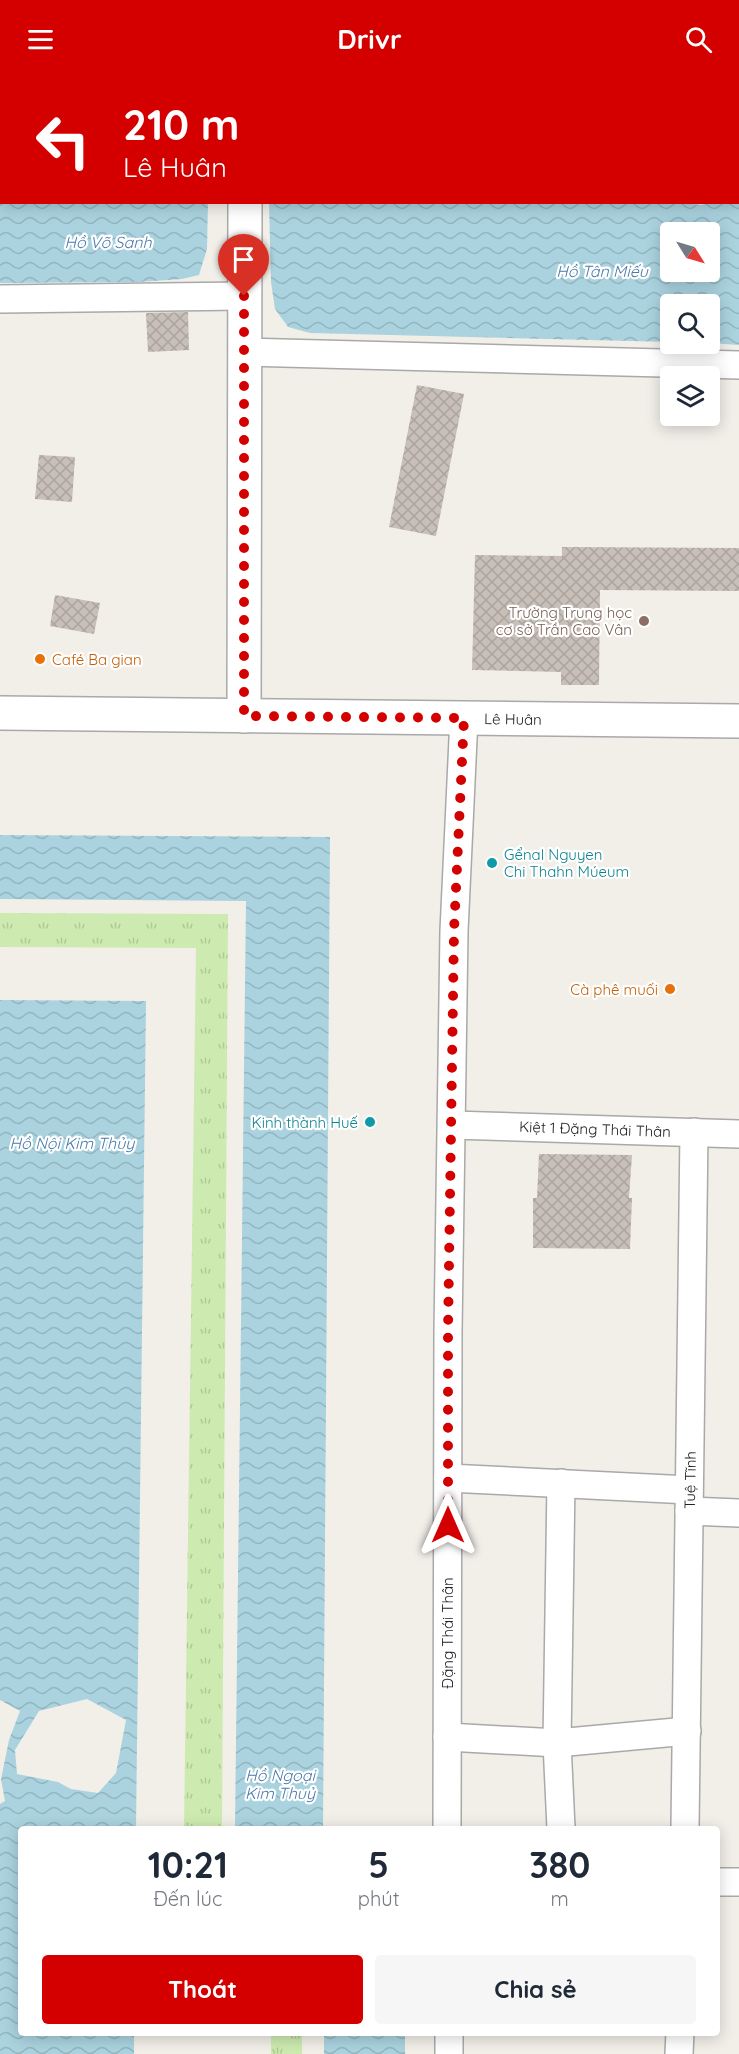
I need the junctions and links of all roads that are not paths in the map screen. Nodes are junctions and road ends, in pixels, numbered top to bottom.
1 (245, 204) edge
2 (244, 296) junction
3 (0, 299) edge
4 (246, 352) junction
5 (739, 365) edge
6 (0, 713) edge
7 (244, 716) junction
8 (464, 718) junction
9 (739, 721) edge
10 (452, 1125) junction
11 (694, 1132) junction
12 (739, 1134) edge
13 (448, 1478) junction
14 (561, 1484) junction
15 (689, 1501) junction
16 (739, 1513) edge
17 (687, 1731) junction
18 (447, 1737) junction
19 (557, 1743) junction
20 (447, 1826) edge
21 (561, 1826) edge
22 (685, 1826) edge
23 (720, 1882) edge
24 (739, 1882) edge
25 (449, 2036) edge
26 (680, 2036) edge
27 (449, 2054) edge
28 (679, 2054) edge

1 - 2 street
2 - 3 street
2 - 4 street
4 - 5 street
4 - 7 street
6 - 7 street, Lê Huân
7 - 8 street, Lê Huân
8 - 9 street, Lê Huân
8 - 10 street, Đặng Thái Thân
10 - 11 street, Kiệt 1 Đặng Thái Thân
10 - 13 street, Đặng Thái Thân
11 - 12 street, Kiệt 1 Đặng Thái Thân
11 - 15 street, Tuệ Tĩnh
13 - 14 street
13 - 18 street, Đặng Thái Thân
14 - 15 street
14 - 19 street
15 - 16 street
15 - 17 street, Tuệ Tĩnh
17 - 19 street
17 - 22 street, Tuệ Tĩnh
18 - 19 street
18 - 20 street, Đặng Thái Thân
19 - 21 street
23 - 24 street
25 - 27 street
26 - 28 street

